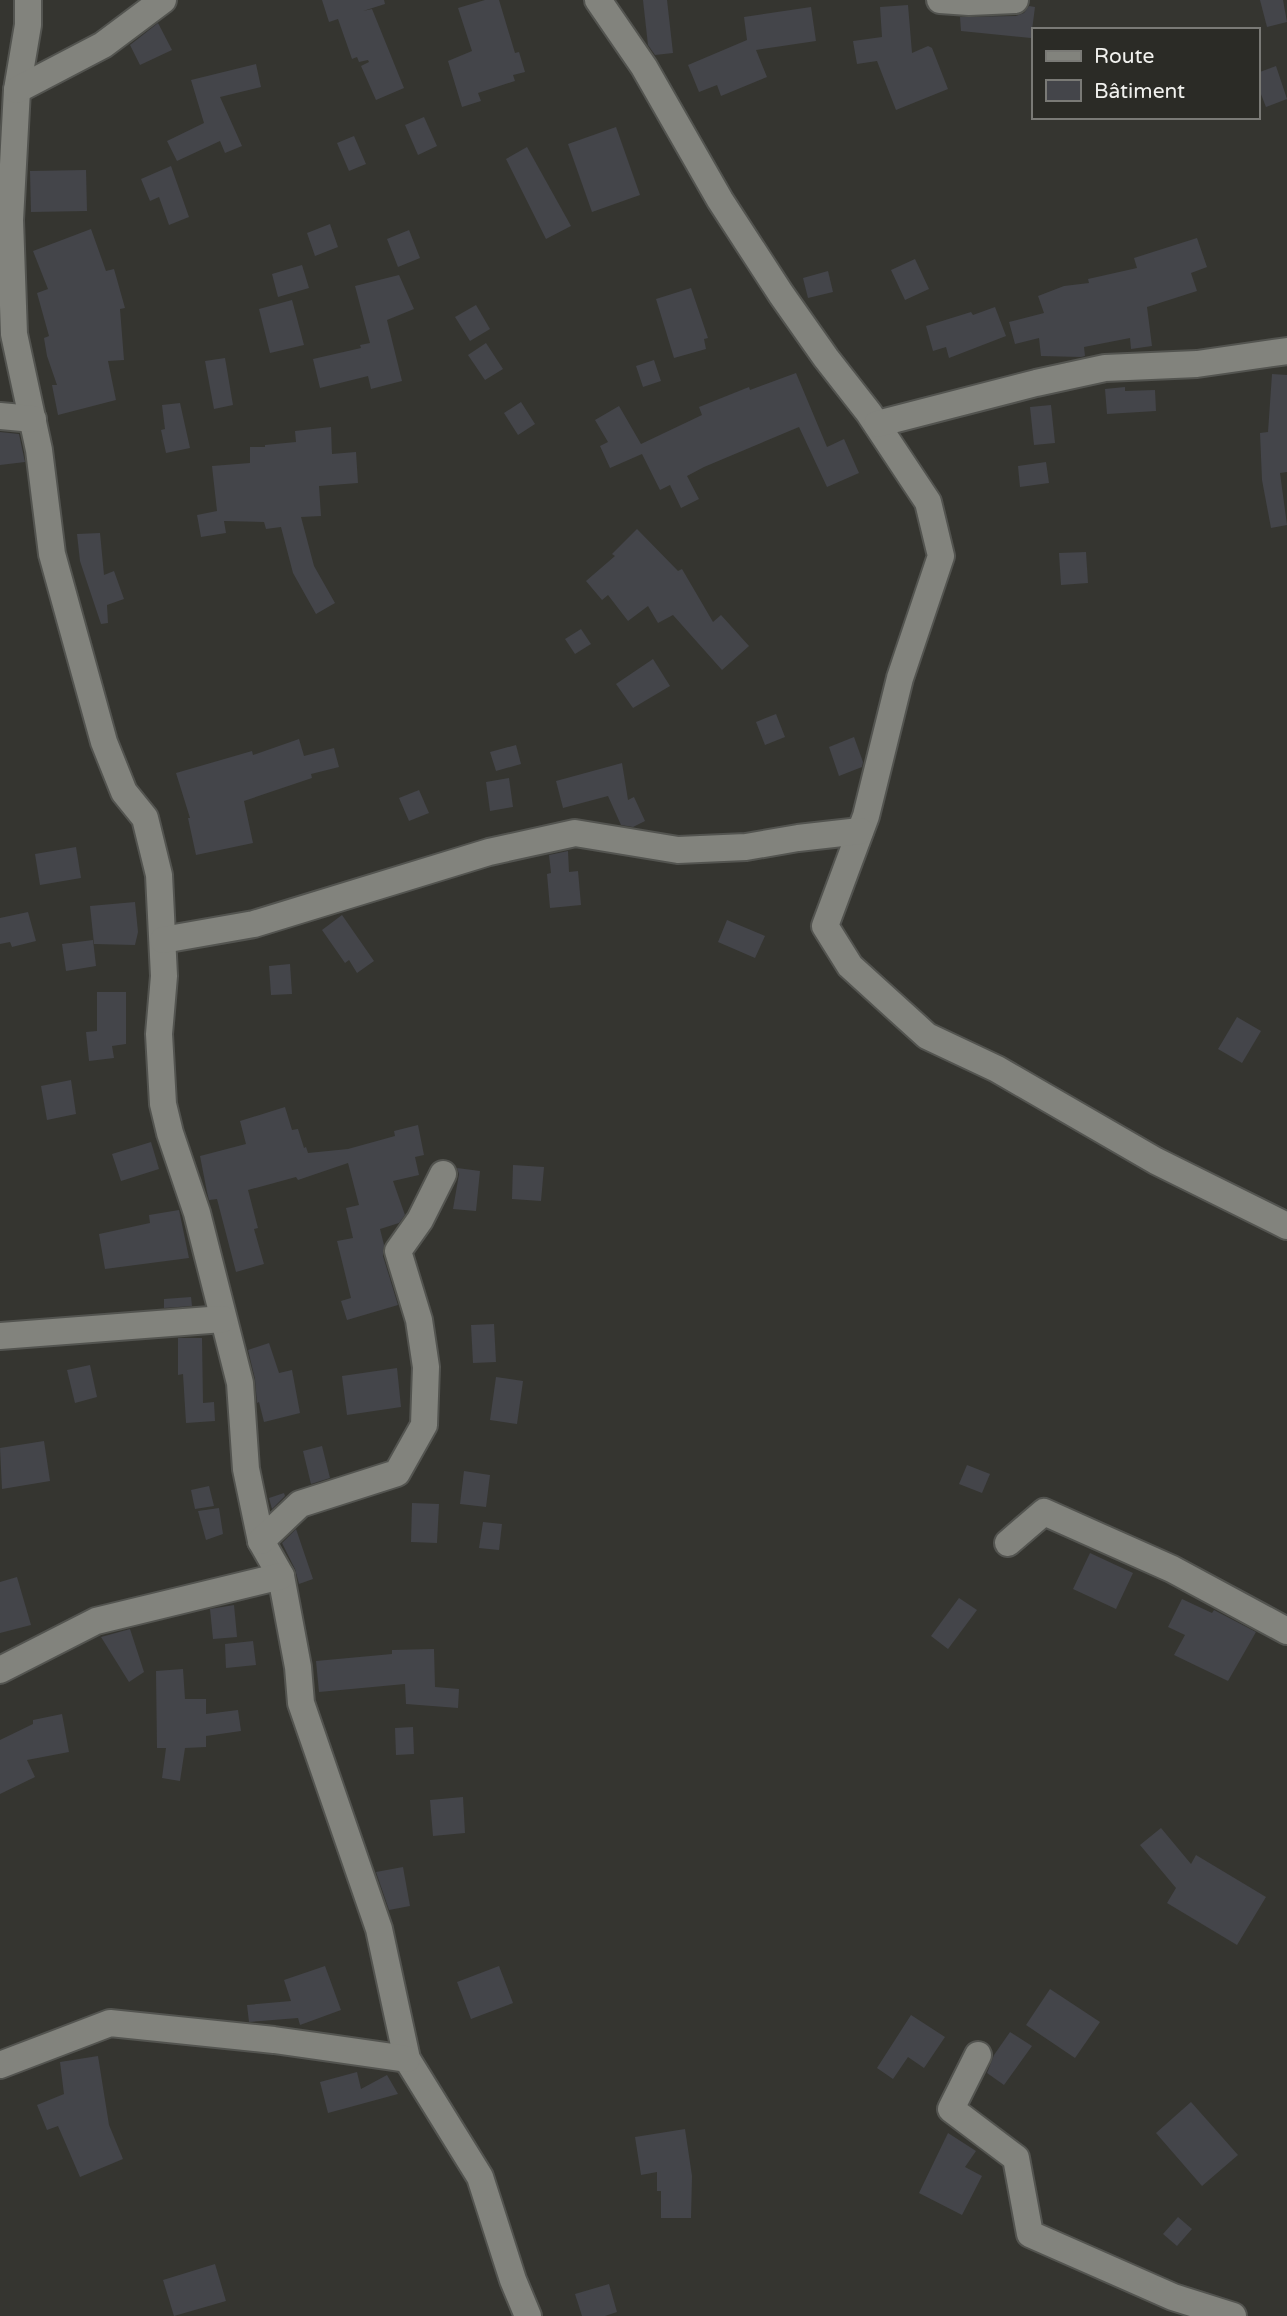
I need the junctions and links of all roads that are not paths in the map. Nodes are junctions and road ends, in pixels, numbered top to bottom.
1 (28, 0) edge
2 (163, 0) edge
3 (598, 0) edge
4 (940, 0) edge
5 (1015, 0) edge
6 (17, 90) junction
7 (1287, 351) edge
8 (0, 416) edge
9 (33, 419) junction
10 (877, 424) junction
11 (860, 831) junction
12 (163, 940) junction
13 (443, 1174) dead end
14 (1287, 1226) edge
15 (223, 1319) junction
16 (0, 1336) edge
17 (261, 1541) junction
18 (1007, 1542) dead end
19 (281, 1576) junction
20 (1287, 1631) edge
21 (0, 1670) edge
22 (978, 2055) dead end
23 (407, 2059) junction
24 (0, 2065) edge
25 (528, 2316) edge
26 (1233, 2316) edge

1 - 6 street
2 - 6 street
3 - 10 street
4 - 5 street
6 - 9 street
7 - 10 street
8 - 9 street
9 - 12 street
10 - 11 street
11 - 12 street
11 - 14 street
12 - 15 street
13 - 17 street
15 - 16 street
15 - 17 street
17 - 19 street
18 - 20 street
19 - 21 street
19 - 23 street
22 - 26 street
23 - 24 street
23 - 25 street

